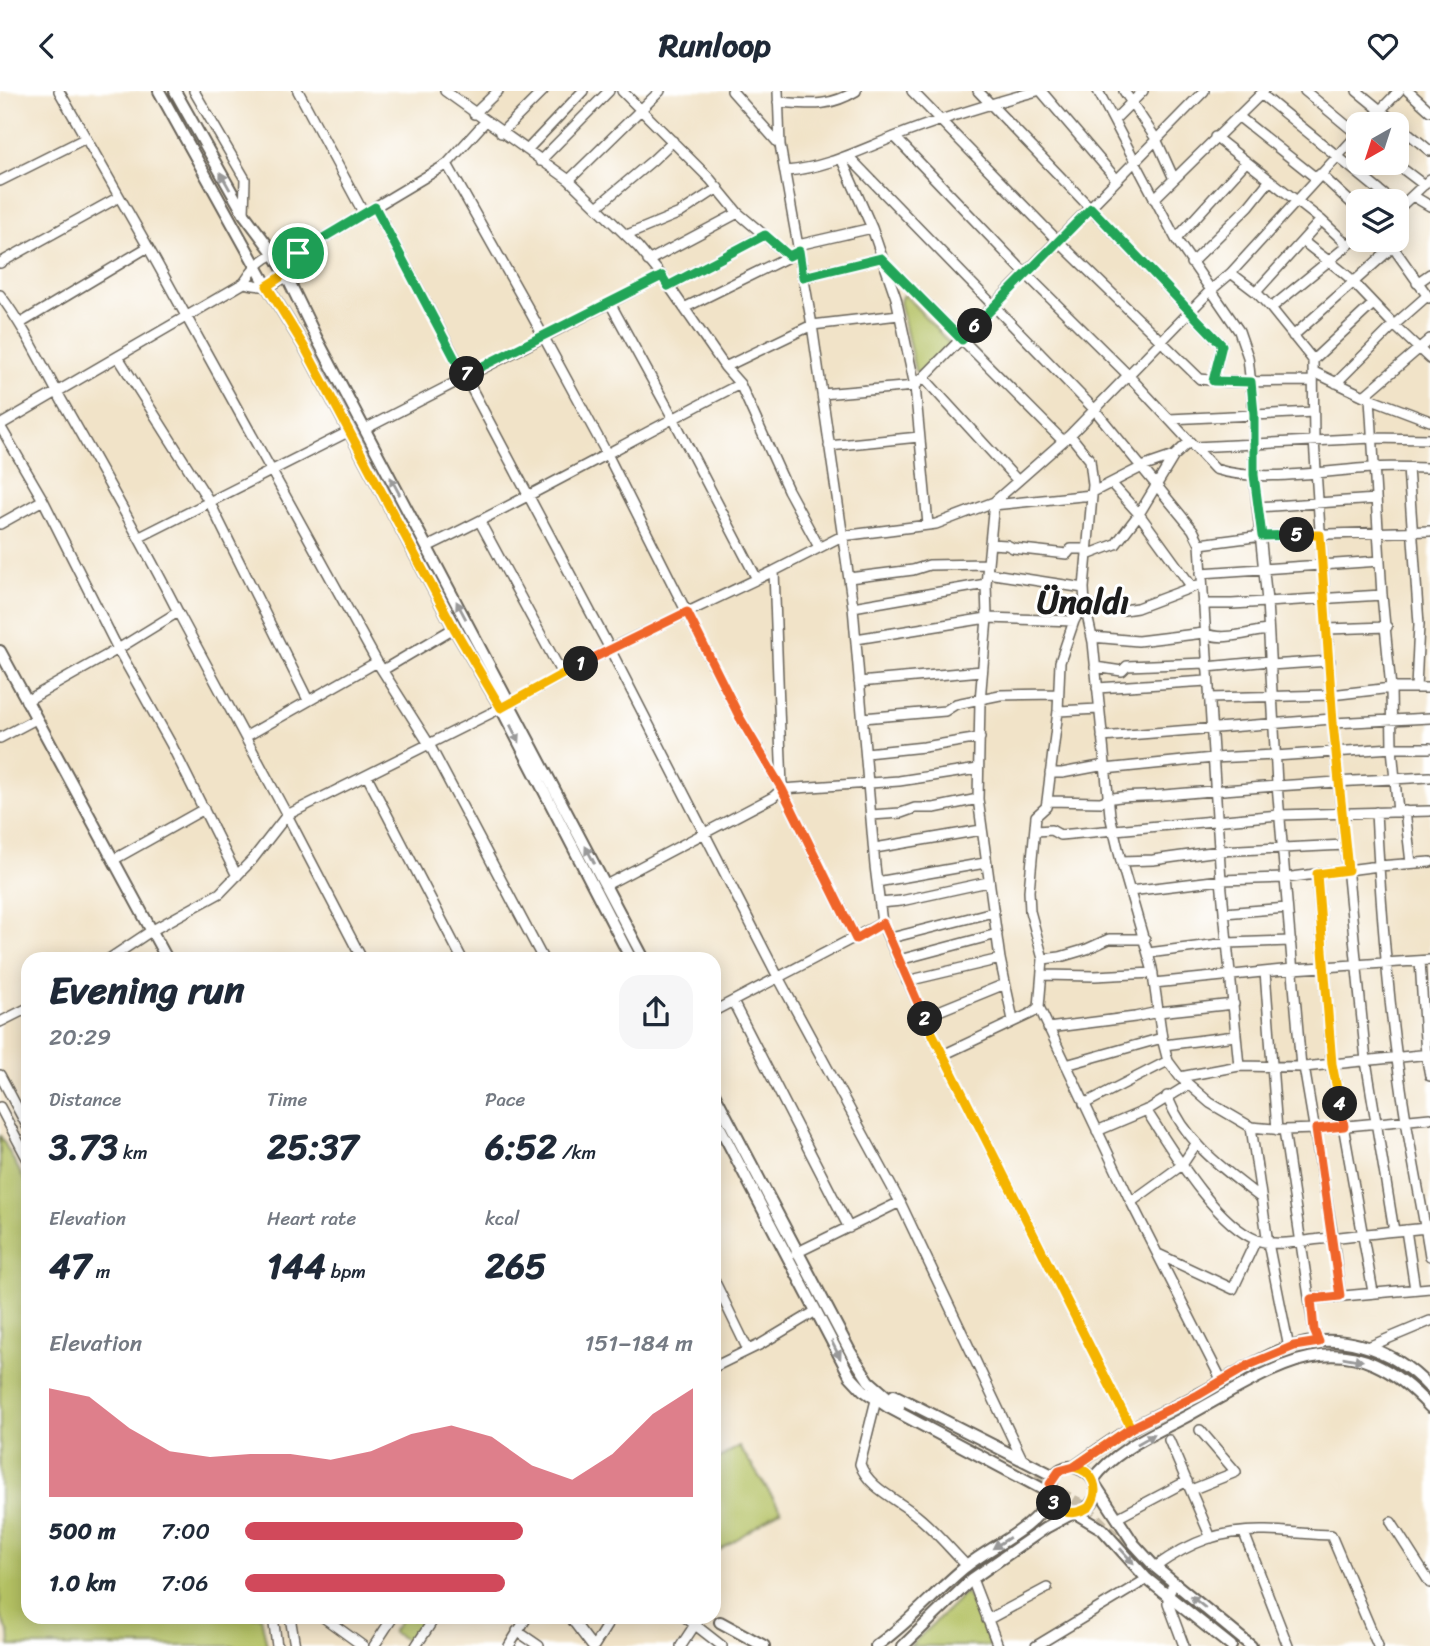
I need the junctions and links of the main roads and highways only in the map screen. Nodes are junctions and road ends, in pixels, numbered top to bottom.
1 (159, 91) edge
2 (175, 91) edge
3 (0, 651) edge
4 (506, 705) junction
5 (163, 952) edge
6 (628, 952) edge
7 (640, 952) edge
8 (721, 1107) edge
9 (721, 1129) edge
10 (862, 1370) junction
11 (1429, 1386) edge
12 (863, 1390) junction
13 (1430, 1407) edge
14 (901, 1408) junction
15 (1074, 1467) junction
16 (1054, 1476) junction
17 (1034, 1478) tunnel mouth
18 (1094, 1483) junction
19 (1050, 1495) junction
20 (1074, 1513) junction
21 (721, 1622) edge
22 (721, 1623) edge
23 (748, 1646) edge
24 (764, 1646) edge
25 (876, 1646) edge
26 (903, 1646) edge
27 (1231, 1646) edge
28 (1251, 1646) edge

1 - 4 main road
4 -> 2 main road
3 - 5 main road
4 -> 6 main road
7 -> 4 main road
8 - 10 main road
9 -> 12 main road
10 - 14 main road
10 - 16 main road
11 - 15 main road
12 - 14 main road
12 - 19 main road
18 -> 13 main road
14 - 17 main road
15 - 16 main road
15 - 18 main road
16 - 19 main road
18 - 20 main road
28 -> 18 main road
19 - 20 main road
19 -> 25 main road
20 - 26 main road
20 -> 27 main road
21 - 24 main road
22 - 23 main road

